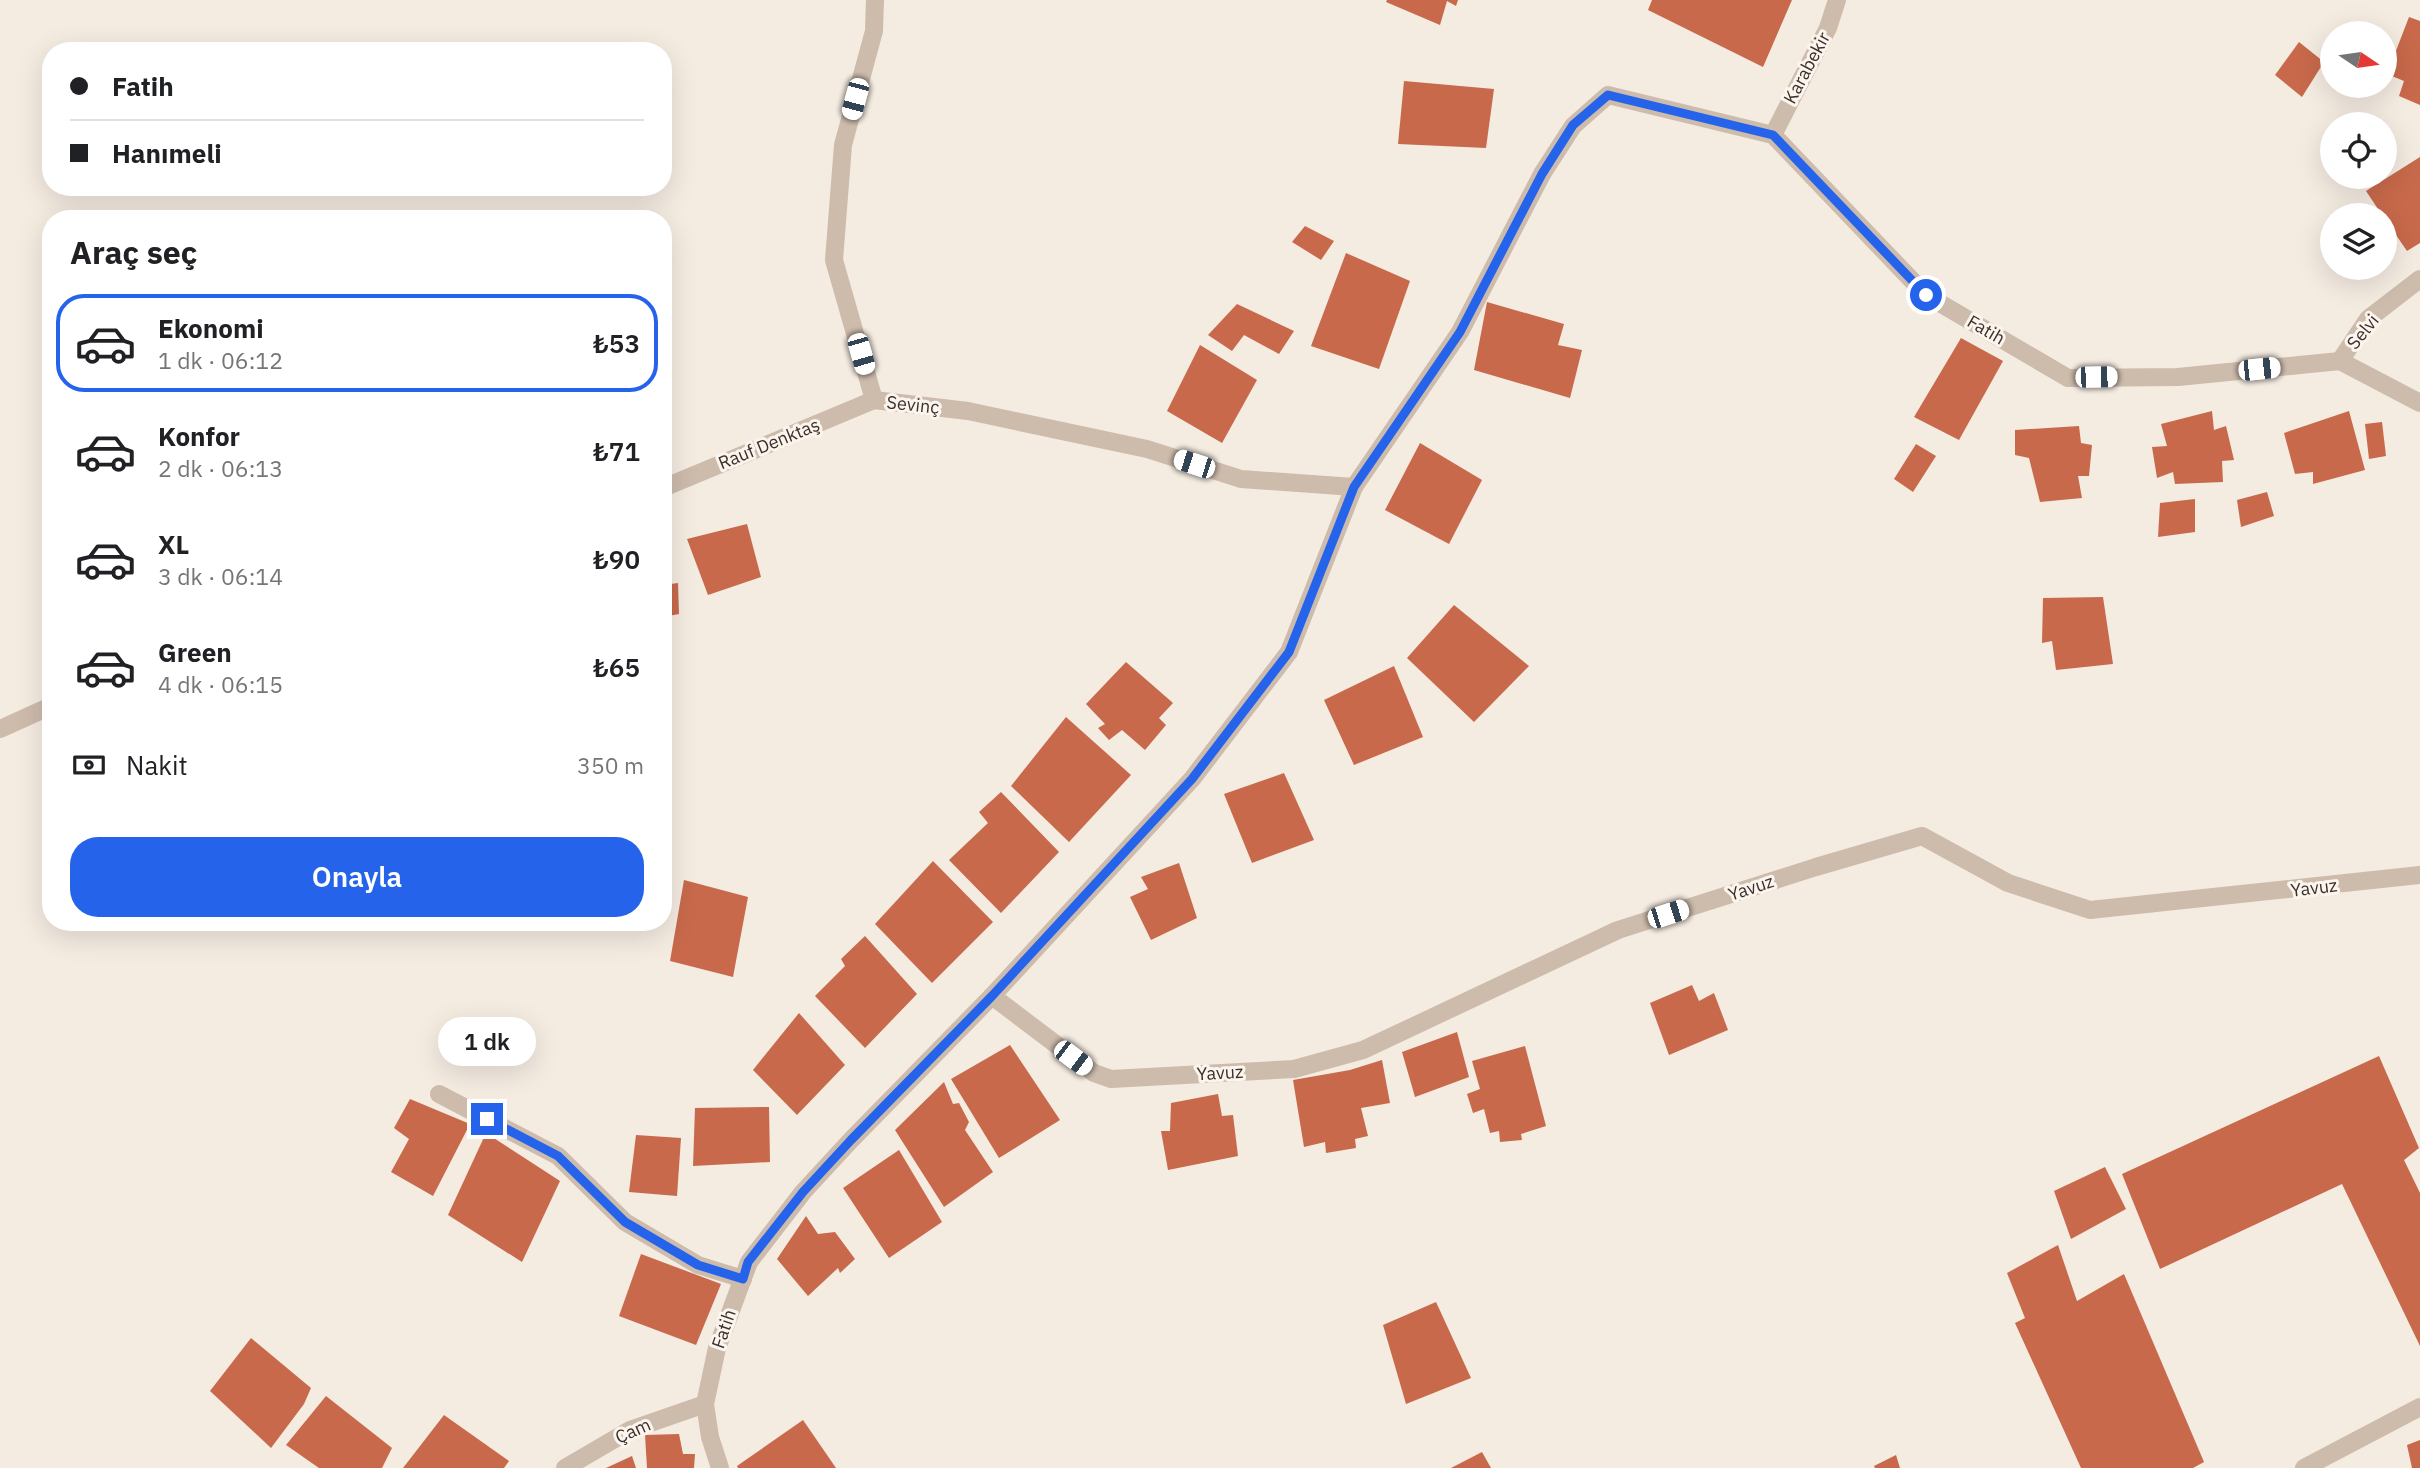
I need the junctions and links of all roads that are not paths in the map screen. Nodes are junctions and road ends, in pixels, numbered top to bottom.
1 (875, 0) edge
2 (1837, 0) edge
3 (1773, 135) junction
4 (2420, 279) edge
5 (2340, 361) junction
6 (874, 401) junction
7 (2420, 403) edge
8 (672, 484) edge
9 (1354, 487) junction
10 (42, 710) edge
11 (0, 729) edge
12 (2420, 875) edge
13 (992, 996) junction
14 (439, 1094) dead end
15 (743, 1279) junction
16 (705, 1404) junction
17 (2420, 1407) edge
18 (565, 1468) edge
19 (720, 1468) edge
20 (2304, 1468) edge

1 - 6 street, Sevinç
2 - 3 street, Karabekir
3 - 5 street, Fatih
3 - 9 street, Fatih
4 - 5 street, Selvi
5 - 7 street
6 - 8 street, Rauf Denktaş
6 - 9 street, Sevinç
9 - 13 street, Fatih
10 - 11 street
12 - 13 street, Yavuz
13 - 15 street, Fatih
14 - 15 street
15 - 16 street, Fatih
16 - 18 street, Çam
16 - 19 street, Fatih
17 - 20 street

